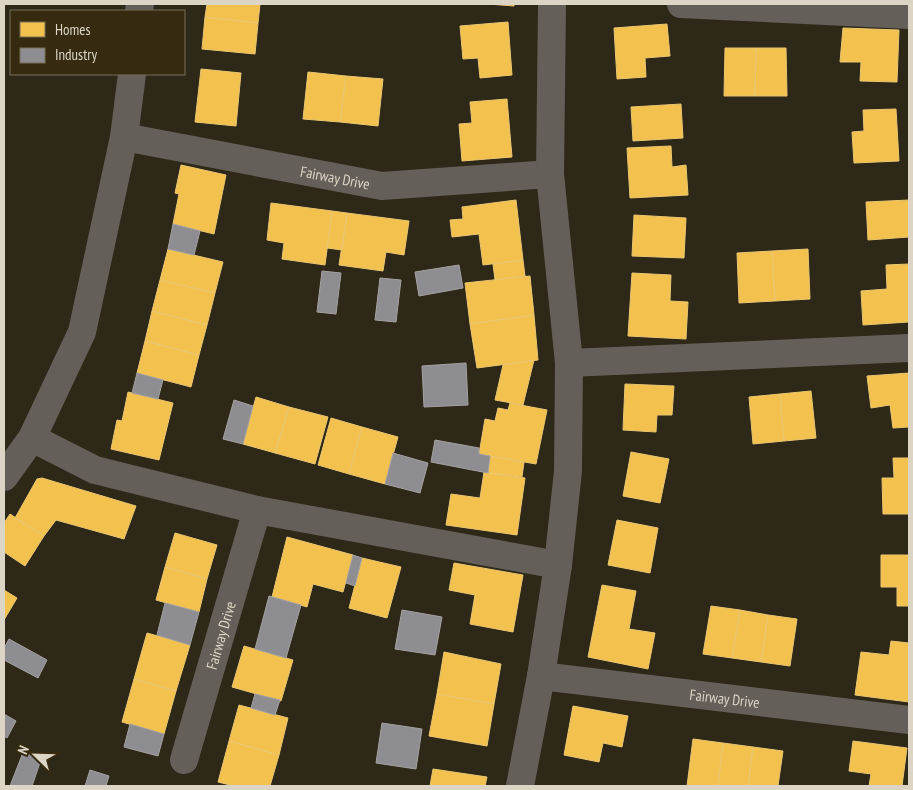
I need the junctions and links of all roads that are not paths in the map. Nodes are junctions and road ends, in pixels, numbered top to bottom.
1 (552, 4) edge
2 (681, 4) edge
3 (909, 15) edge
4 (132, 75) edge
5 (124, 137) junction
6 (550, 174) junction
7 (909, 348) edge
8 (569, 363) junction
9 (32, 438) junction
10 (4, 478) edge
11 (257, 510) junction
12 (558, 565) junction
13 (541, 676) junction
14 (909, 720) edge
15 (184, 760) dead end
16 (520, 786) edge

1 - 6 street
2 - 3 street
4 - 5 street
5 - 6 street, Fairway Drive
5 - 9 street
6 - 8 street
7 - 8 street
8 - 12 street
9 - 10 street
9 - 11 street
11 - 12 street
11 - 15 street, Fairway Drive
12 - 13 street
13 - 14 street, Fairway Drive
13 - 16 street

